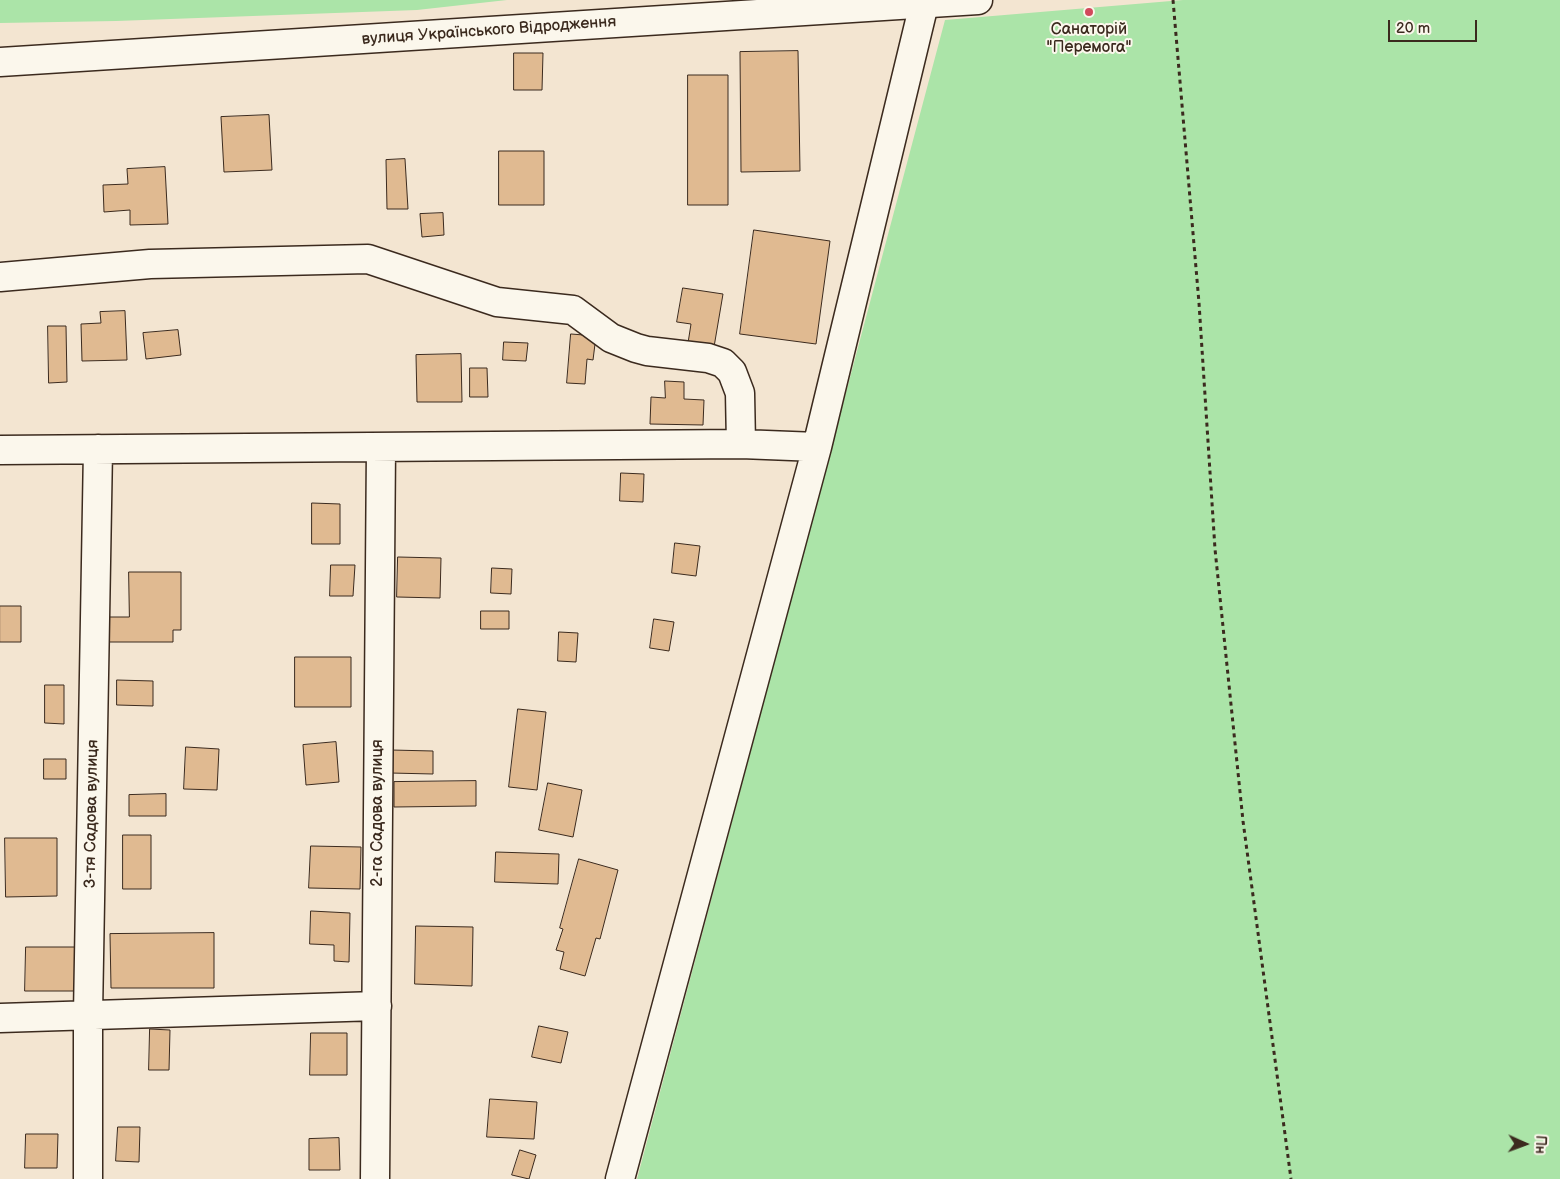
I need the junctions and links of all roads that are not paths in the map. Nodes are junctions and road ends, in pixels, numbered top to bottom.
1 (978, 0) edge
2 (924, 4) junction
3 (0, 62) edge
4 (0, 277) edge
5 (741, 444) junction
6 (380, 447) junction
7 (817, 447) junction
8 (98, 449) junction
9 (0, 450) edge
10 (377, 1006) junction
11 (88, 1014) junction
12 (0, 1018) edge
13 (88, 1179) edge
14 (375, 1179) edge
15 (620, 1179) edge

1 - 2 street, вулиця Українського Відродження
2 - 3 street, вулиця Українського Відродження
2 - 7 street
4 - 5 street
5 - 6 street
5 - 7 street
6 - 8 street
6 - 10 street, 2-га Садова вулиця
7 - 15 street
8 - 9 street
8 - 11 street, 3-тя Садова вулиця
10 - 11 street
10 - 14 street, 2-га Садова вулиця
11 - 12 street
11 - 13 street, 3-тя Садова вулиця

